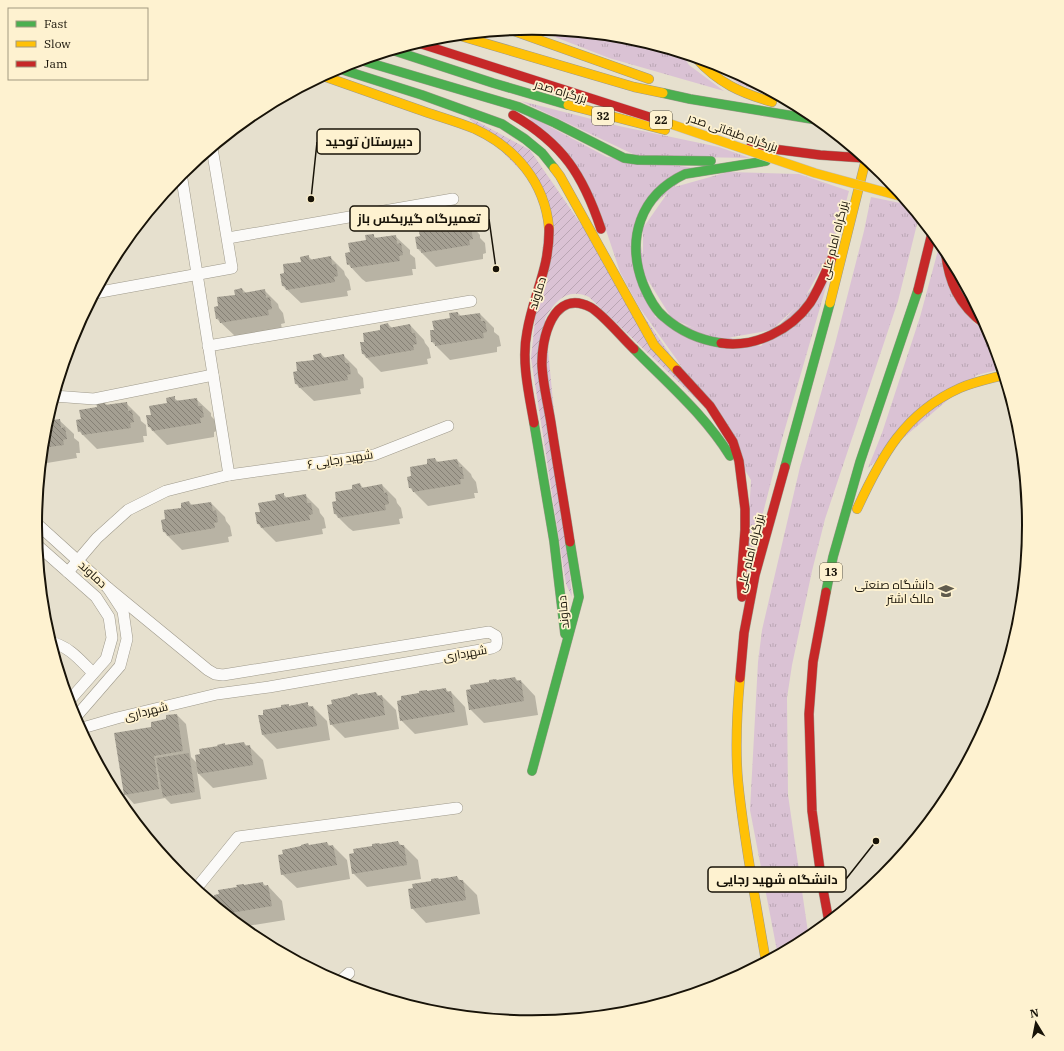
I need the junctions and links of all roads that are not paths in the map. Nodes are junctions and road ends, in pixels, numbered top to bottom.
1 (526, 35) edge
2 (471, 39) edge
3 (428, 46) edge
4 (402, 53) edge
5 (369, 63) edge
6 (703, 66) edge
7 (347, 71) edge
8 (330, 79) edge
9 (478, 96) junction
10 (690, 99) junction
11 (785, 106) edge
12 (803, 117) edge
13 (213, 154) edge
14 (820, 155) junction
15 (855, 157) edge
16 (766, 162) junction
17 (864, 165) edge
18 (182, 183) edge
19 (894, 194) edge
20 (453, 199) dead end
21 (849, 224) junction
22 (228, 238) junction
23 (930, 240) edge
24 (946, 263) edge
25 (197, 275) junction
26 (616, 277) junction
27 (101, 292) edge
28 (471, 301) dead end
29 (976, 318) edge
30 (208, 346) junction
31 (213, 375) junction
32 (999, 376) edge
33 (59, 396) edge
34 (448, 426) dead end
35 (229, 475) junction
36 (742, 478) junction
37 (42, 529) edge
38 (43, 550) edge
39 (833, 557) junction
40 (78, 561) junction
41 (68, 572) junction
42 (108, 588) junction
43 (744, 632) junction
44 (56, 643) edge
45 (566, 645) junction
46 (266, 669) junction
47 (93, 673) junction
48 (215, 674) junction
49 (269, 687) junction
50 (217, 694) junction
51 (73, 696) edge
52 (79, 713) edge
53 (85, 727) edge
54 (532, 771) dead end
55 (457, 808) dead end
56 (199, 885) edge
57 (828, 917) edge
58 (765, 956) edge
59 (349, 973) dead end
60 (343, 978) edge

1 - 10 main road
2 - 10 main road, بزرگراه صدر
3 - 19 main road, بزرگراه طبقاتی صدر / 22, bridge
4 - 14 main road, بزرگراه صدر / 32
5 - 9 main road
6 - 11 main road
7 - 26 main road
8 - 45 main road, دماوند
9 - 16 main road
9 - 26 main road
10 - 12 main road, بزرگراه صدر
13 - 22 street
14 - 15 main road, 32
14 - 16 main road
16 - 21 main road
17 - 21 main road, بزرگراه امام علی
18 - 25 street
20 - 22 street
21 - 43 main road, بزرگراه امام علی
22 - 25 street
23 - 39 main road, 13
24 - 29 main road
25 - 27 street
25 - 30 street
26 - 36 main road
28 - 30 street
30 - 31 street
31 - 33 street
31 - 35 street
32 - 39 main road
34 - 35 street, شهید رجایی ۶
35 - 40 street, شهید رجایی ۶
36 - 43 main road
36 - 45 main road, دماوند
37 - 40 street, دماوند
38 - 41 street, دماوند
39 - 57 main road, 13
40 - 41 street, شهید رجایی ۶
40 - 42 street, دماوند
41 - 47 street, دماوند
42 - 48 street
42 - 52 street, دماوند
43 - 58 main road, بزرگراه امام علی
44 - 47 street
45 - 54 main road, دماوند
46 - 48 street, شهرداری
46 - 49 street
46 - 49 street, شهرداری
47 - 51 street, دماوند
48 - 50 street
49 - 50 street, شهرداری
50 - 53 street, شهرداری
55 - 56 street
59 - 60 street

